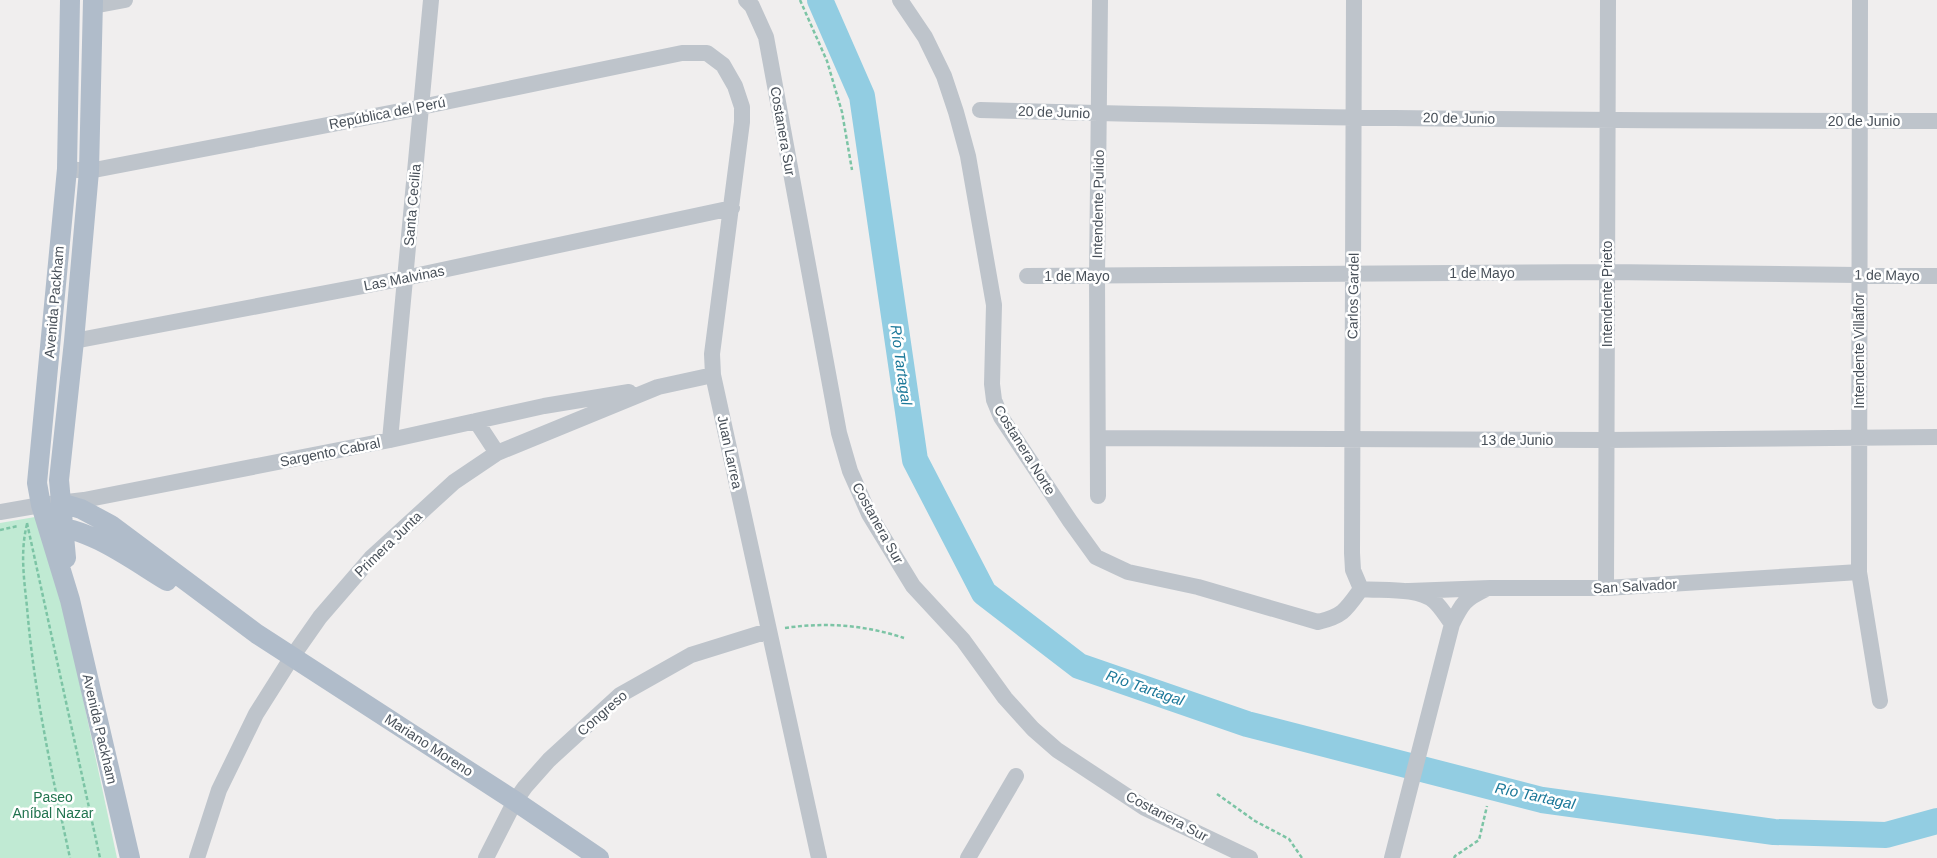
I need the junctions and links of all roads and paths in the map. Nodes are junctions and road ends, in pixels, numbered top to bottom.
1 (70, 0) edge
2 (125, 0) edge
3 (431, 0) edge
4 (746, 0) edge
5 (800, 0) edge
6 (900, 0) edge
7 (1100, 0) edge
8 (1354, 0) edge
9 (1608, 0) edge
10 (1860, 0) edge
11 (93, 3) edge
12 (707, 53) joint
13 (421, 107) junction
14 (980, 110) dead end
15 (1099, 114) junction
16 (1354, 117) junction
17 (1608, 121) junction
18 (1860, 121) junction
19 (1937, 121) edge
20 (66, 168) junction
21 (852, 170) dead end
22 (89, 171) junction
23 (732, 208) junction
24 (1607, 272) junction
25 (1354, 274) junction
26 (1859, 275) junction
27 (1027, 276) dead end
28 (1097, 276) junction
29 (1937, 276) edge
30 (405, 278) junction
31 (74, 341) junction
32 (713, 375) junction
33 (658, 387) junction
34 (476, 421) junction
35 (1937, 437) edge
36 (1098, 438) junction
37 (1859, 438) junction
38 (1351, 439) junction
39 (390, 440) junction
40 (1606, 440) junction
41 (497, 453) junction
42 (1098, 496) dead end
43 (61, 503) junction
44 (41, 505) junction
45 (0, 512) edge
46 (27, 524) junction
47 (55, 527) junction
48 (0, 530) edge
49 (1859, 572) junction
50 (1490, 588) junction
51 (1606, 588) junction
52 (1361, 589) junction
53 (1409, 591) junction
54 (1452, 624) junction
55 (768, 631) junction
56 (257, 634) junction
57 (904, 638) dead end
58 (292, 657) junction
59 (1880, 701) dead end
60 (1016, 776) dead end
61 (1217, 794) dead end
62 (515, 801) junction
63 (1487, 806) dead end
64 (70, 858) edge
65 (130, 858) edge
66 (197, 858) edge
67 (486, 858) edge
68 (599, 858) edge
69 (819, 858) edge
70 (968, 858) edge
71 (1250, 858) edge
72 (1302, 858) edge
73 (1392, 858) edge
74 (1454, 858) edge

1 - 20 main road, Avenida Packham
2 - 11 street
3 - 13 street, Santa Cecilia
4 - 71 street, Costanera Sur
5 - 21 path
6 - 52 street, Costanera Norte
7 - 15 street, Intendente Pulido
8 - 16 street, Carlos Gardel
9 - 17 street, Intendente Prieto
10 - 18 street, Intendente Villaflor
11 - 22 main road, Avenida Packham
12 - 13 street, República del Perú
12 - 23 street, Juan Larrea
13 - 22 street, República del Perú
13 - 30 street, Santa Cecilia
14 - 15 street, 20 de Junio
15 - 16 street, 20 de Junio
15 - 28 street, Intendente Pulido
16 - 17 street, 20 de Junio
16 - 25 street, Carlos Gardel
17 - 18 street, 20 de Junio
17 - 24 street, Intendente Prieto
18 - 19 street, 20 de Junio
18 - 26 street, Intendente Villaflor
20 - 22 street, República del Perú
20 - 44 main road, Avenida Packham
22 - 31 main road, Avenida Packham
23 - 30 street, Las Malvinas
23 - 32 street, Juan Larrea
24 - 25 street, 1 de Mayo
24 - 26 street, 1 de Mayo
24 - 40 street, Intendente Prieto
25 - 28 street, 1 de Mayo
25 - 38 street, Carlos Gardel
26 - 29 street, 1 de Mayo
26 - 37 street, Intendente Villaflor
27 - 28 street, 1 de Mayo
28 - 36 street, Intendente Pulido
30 - 31 street, Las Malvinas
30 - 39 street, Santa Cecilia
31 - 43 main road, Avenida Packham
32 - 33 street, Primera Junta
32 - 55 street, Juan Larrea
33 - 34 street, Sargento Cabral
33 - 41 street, Primera Junta
34 - 39 street, Sargento Cabral
34 - 41 street
35 - 37 street, 13 de Junio
36 - 38 street, 13 de Junio
36 - 42 street, Intendente Pulido
37 - 40 street, 13 de Junio
37 - 49 street, Intendente Villaflor
38 - 40 street, 13 de Junio
38 - 52 street, Carlos Gardel
39 - 43 street, Sargento Cabral
40 - 51 street, Intendente Prieto
41 - 58 street, Primera Junta
43 - 44 street, Sargento Cabral
43 - 47 main road, Avenida Packham
43 - 56 main road, Mariano Moreno
44 - 45 street, Sargento Cabral
44 - 46 path
44 - 47 main road, Avenida Packham
46 - 48 path
46 - 64 path
47 - 56 main road, Mariano Moreno
47 - 65 main road, Avenida Packham
49 - 51 street, San Salvador
49 - 59 street, Intendente Villaflor
50 - 51 street, San Salvador
50 - 53 street, San Salvador
50 - 54 street
52 - 53 street
53 - 54 street
54 - 73 street
55 - 57 path
55 - 62 street, Congreso
55 - 69 street, Juan Larrea
56 - 58 main road, Mariano Moreno
58 - 62 main road, Mariano Moreno
58 - 66 street, Primera Junta
60 - 70 street
61 - 72 path
62 - 67 street, Congreso
62 - 68 main road, Mariano Moreno
63 - 74 path

